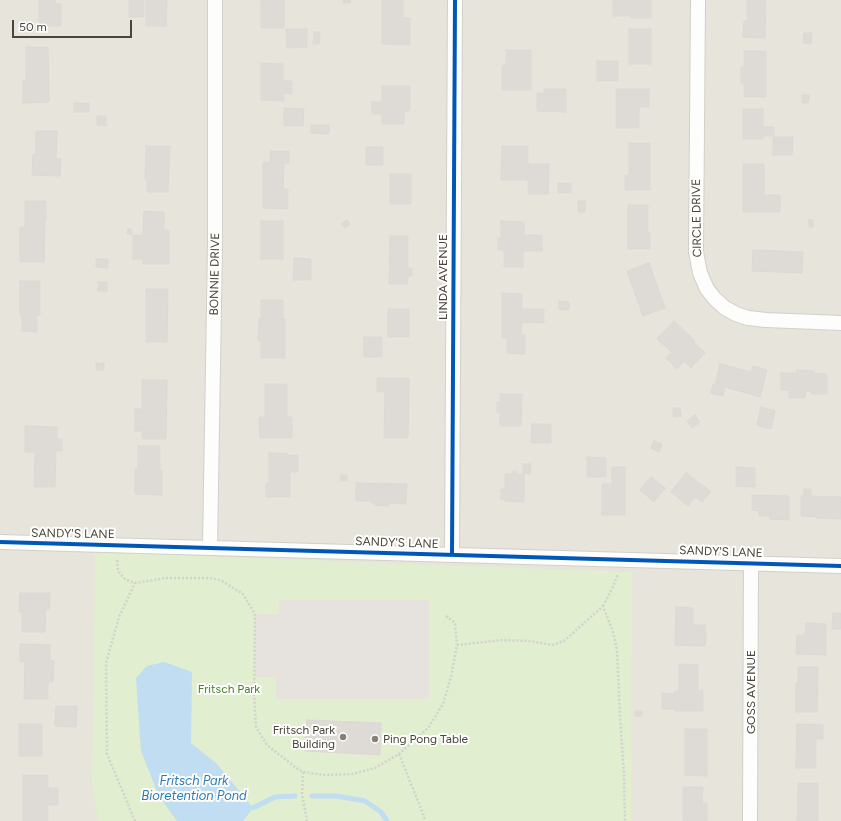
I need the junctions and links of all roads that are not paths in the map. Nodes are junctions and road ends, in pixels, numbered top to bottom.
1 (216, 0) edge
2 (455, 0) edge
3 (698, 0) edge
4 (841, 323) edge
5 (0, 542) edge
6 (210, 547) junction
7 (452, 554) junction
8 (751, 563) junction
9 (841, 566) edge
10 (750, 821) edge

1 - 6 street, BONNIE DRIVE
2 - 7 street, LINDA AVENUE
3 - 4 street, CIRCLE DRIVE
5 - 6 street, SANDY'S LANE
6 - 7 street, SANDY'S LANE
7 - 8 street, SANDY'S LANE
8 - 9 street, SANDY'S LANE
8 - 10 street, GOSS AVENUE

